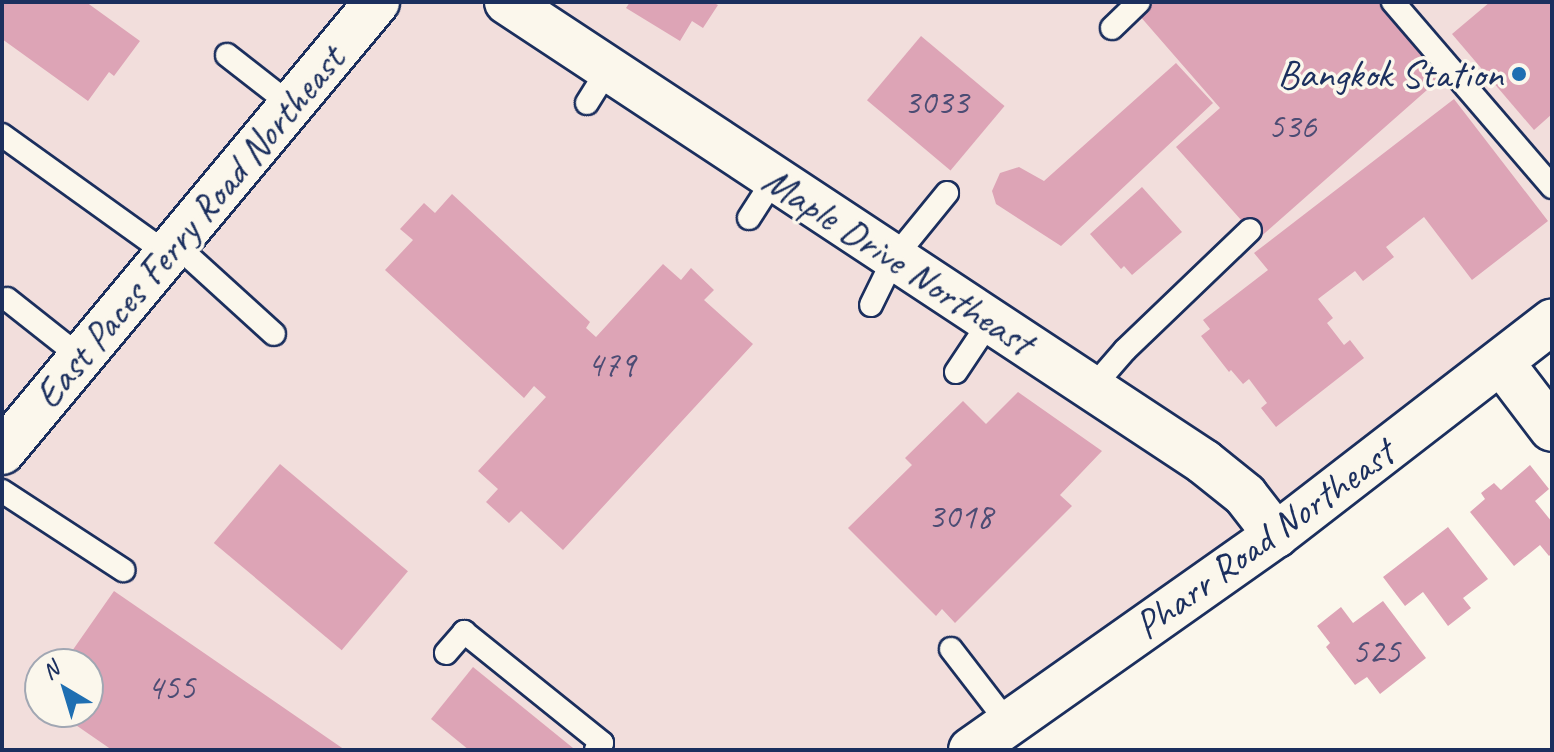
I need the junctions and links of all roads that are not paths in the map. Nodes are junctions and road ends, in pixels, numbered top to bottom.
1 (377, 2) edge
2 (507, 2) edge
3 (1139, 2) edge
4 (1393, 2) edge
5 (1112, 28) dead end
6 (227, 55) dead end
7 (291, 105) junction
8 (2, 135) edge
9 (774, 179) junction
10 (1552, 187) edge
11 (947, 193) dead end
12 (749, 218) dead end
13 (1250, 230) dead end
14 (170, 248) junction
15 (894, 258) junction
16 (7, 299) dead end
17 (871, 305) dead end
18 (990, 321) junction
19 (1552, 322) edge
20 (274, 334) dead end
21 (79, 356) junction
22 (1501, 362) junction
23 (956, 372) dead end
24 (1092, 388) junction
25 (1552, 429) edge
26 (2, 452) edge
27 (2, 491) edge
28 (1276, 535) junction
29 (123, 570) dead end
30 (951, 649) dead end
31 (446, 653) dead end
32 (1008, 723) junction
33 (596, 750) edge
34 (971, 750) edge

1 - 7 street, East Paces Ferry Road Northeast
2 - 9 street, Maple Drive Northeast
3 - 5 lane
4 - 10 lane
6 - 7 lane
7 - 14 street, East Paces Ferry Road Northeast
8 - 14 lane
9 - 12 lane
9 - 15 street, Maple Drive Northeast
11 - 15 lane
13 - 24 lane
14 - 20 lane
14 - 21 street, East Paces Ferry Road Northeast
15 - 17 lane
15 - 18 street, Maple Drive Northeast
16 - 21 lane
18 - 23 lane
18 - 24 street, Maple Drive Northeast
19 - 22 street, Pharr Road Northeast
21 - 26 street, East Paces Ferry Road Northeast
22 - 25 street
22 - 28 street, Pharr Road Northeast
24 - 28 street, Maple Drive Northeast
27 - 29 lane
28 - 32 street, Pharr Road Northeast
30 - 32 lane
31 - 33 lane
32 - 34 street, Pharr Road Northeast

